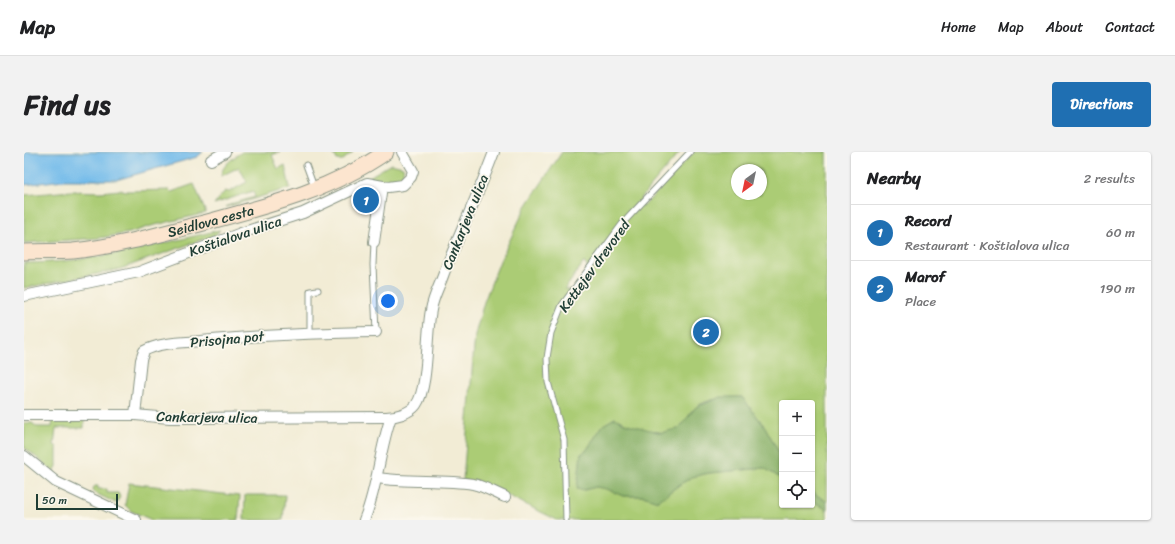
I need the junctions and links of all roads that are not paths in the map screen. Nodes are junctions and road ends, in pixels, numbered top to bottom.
1 (225, 152) edge
2 (386, 152) edge
3 (402, 152) edge
4 (494, 152) edge
5 (690, 152) edge
6 (211, 160) dead end
7 (306, 165) dead end
8 (382, 186) junction
9 (315, 190) junction
10 (374, 242) joint
11 (24, 252) edge
12 (318, 290) dead end
13 (24, 296) edge
14 (376, 332) joint
15 (310, 333) junction
16 (24, 415) edge
17 (135, 415) junction
18 (391, 417) junction
19 (24, 456) edge
20 (377, 478) junction
21 (505, 497) dead end
22 (136, 520) edge
23 (364, 520) edge
24 (566, 520) edge

1 - 6 street
2 - 9 street, Seidlova cesta
3 - 8 street, Koštialova ulica
4 - 18 street, Cankarjeva ulica
5 - 24 lane, Kettejev drevored
7 - 9 lane
8 - 10 street
8 - 13 street, Koštialova ulica
9 - 11 street, Seidlova cesta
10 - 14 lane
12 - 15 lane
14 - 15 street, Prisojna pot
15 - 17 street, Prisojna pot
16 - 17 street, Cankarjeva ulica
17 - 18 street, Cankarjeva ulica
18 - 20 street
19 - 22 street
20 - 21 street
20 - 23 street

